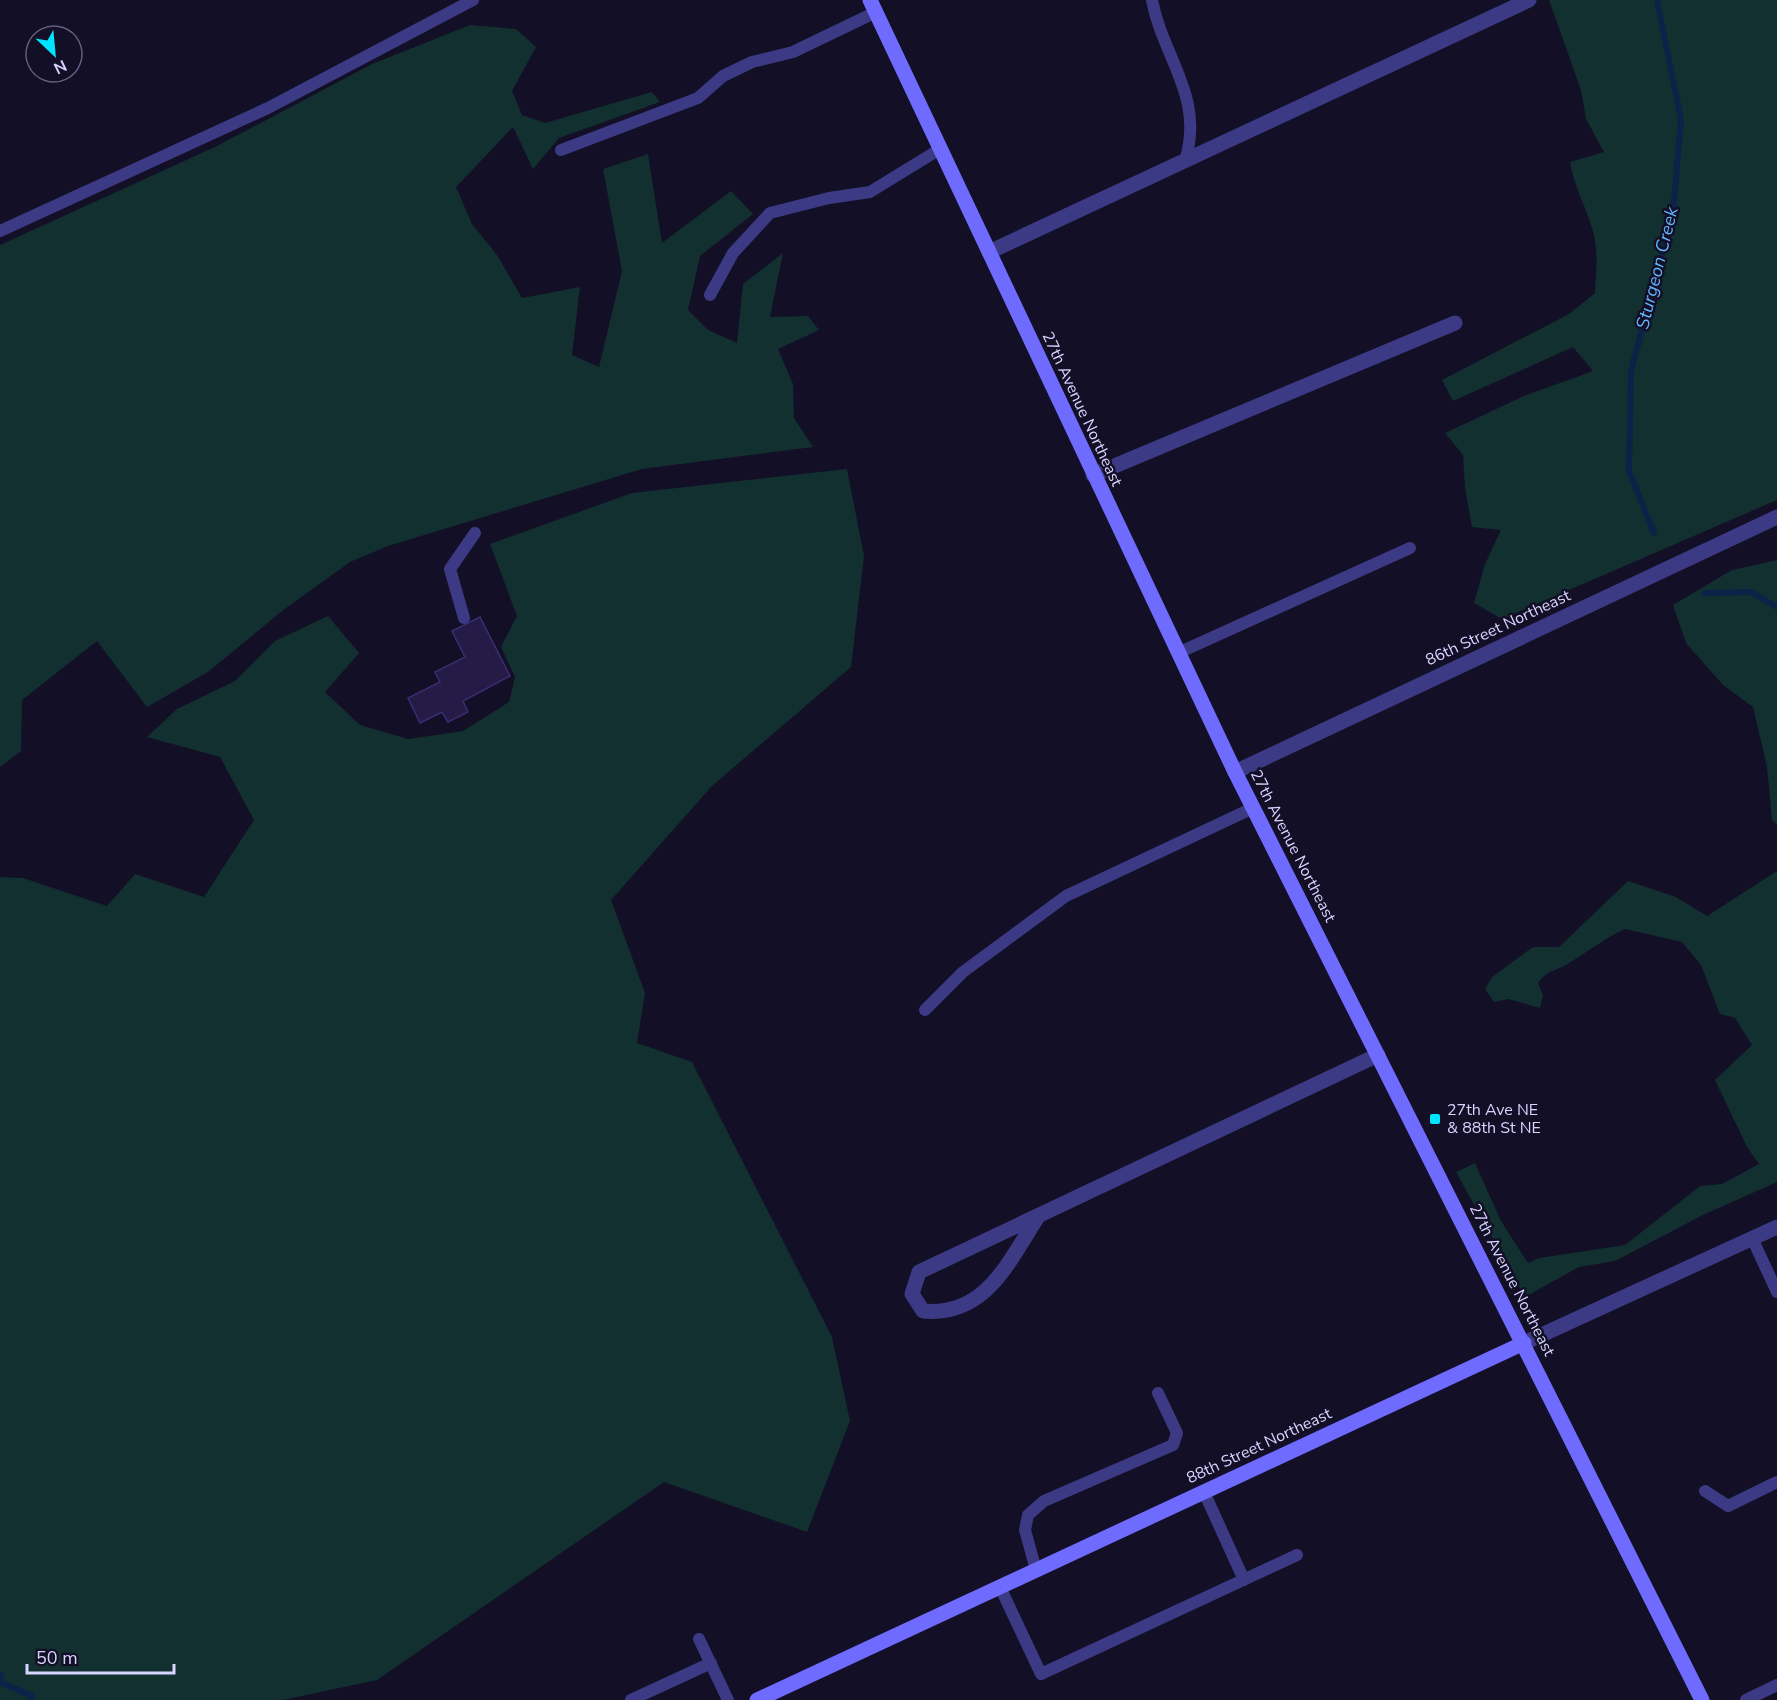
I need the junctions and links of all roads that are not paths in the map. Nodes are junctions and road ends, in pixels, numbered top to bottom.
1 (473, 0) edge
2 (1152, 0) edge
3 (1529, 0) edge
4 (873, 6) edge
5 (940, 149) junction
6 (561, 150) dead end
7 (1185, 161) junction
8 (0, 231) edge
9 (989, 252) junction
10 (710, 295) dead end
11 (1455, 322) dead end
12 (1093, 475) junction
13 (1777, 517) edge
14 (476, 533) dead end
15 (1410, 548) dead end
16 (464, 618) dead end
17 (1178, 653) junction
18 (1235, 772) junction
19 (1253, 808) junction
20 (925, 1010) dead end
21 (1378, 1054) junction
22 (1039, 1215) junction
23 (1777, 1227) edge
24 (1752, 1238) junction
25 (1777, 1292) edge
26 (1524, 1342) junction
27 (1158, 1393) dead end
28 (1777, 1482) edge
29 (1706, 1491) dead end
30 (1204, 1492) junction
31 (1297, 1555) dead end
32 (1036, 1570) junction
33 (1244, 1580) junction
34 (1000, 1587) junction
35 (699, 1639) dead end
36 (711, 1663) junction
37 (1777, 1685) edge
38 (631, 1700) edge
39 (728, 1700) edge
40 (757, 1700) edge
41 (1702, 1700) edge
42 (1746, 1700) edge

1 - 8 lane
2 - 7 lane
3 - 7 street
4 - 5 street, 27th Avenue Northeast
4 - 6 lane
5 - 9 street, 27th Avenue Northeast
5 - 10 lane
7 - 9 street
9 - 12 street, 27th Avenue Northeast
11 - 12 street
12 - 17 street, 27th Avenue Northeast
13 - 18 street, 86th Street Northeast
14 - 16 lane
15 - 17 lane
17 - 18 street, 27th Avenue Northeast
18 - 19 street, 27th Avenue Northeast
19 - 20 lane
19 - 21 street, 27th Avenue Northeast
21 - 22 street
21 - 26 street, 27th Avenue Northeast
22 - 22 street
23 - 24 street, 88th Street Northeast
24 - 25 lane
24 - 26 street, 88th Street Northeast
26 - 30 street, 88th Street Northeast
26 - 41 street, 27th Avenue Northeast
27 - 32 lane
28 - 29 lane
30 - 32 street, 88th Street Northeast
30 - 33 lane
31 - 33 lane
32 - 34 street, 88th Street Northeast
33 - 34 lane
34 - 40 street, 88th Street Northeast
35 - 36 lane
36 - 38 lane
36 - 39 lane
37 - 42 lane

